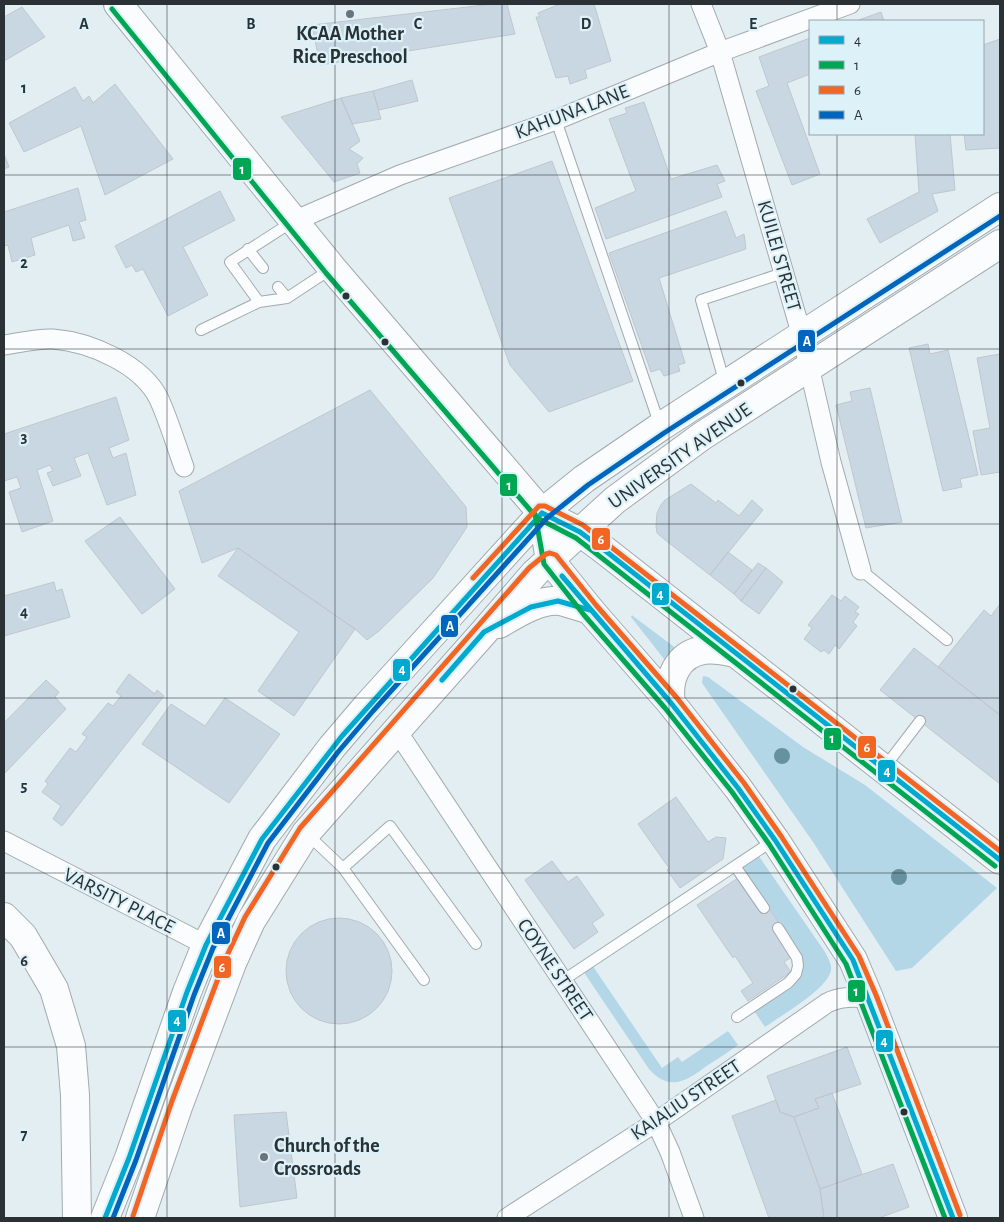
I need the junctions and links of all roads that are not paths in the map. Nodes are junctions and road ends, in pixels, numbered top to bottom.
1 (118, 4) edge
2 (701, 4) edge
3 (850, 4) edge
4 (720, 52) junction
5 (556, 120) junction
6 (1000, 207) edge
7 (294, 221) junction
8 (1000, 244) edge
9 (248, 249) junction
10 (263, 268) dead end
11 (332, 268) junction
12 (782, 273) junction
13 (278, 287) dead end
14 (287, 298) junction
15 (259, 302) junction
16 (201, 330) dead end
17 (802, 336) junction
18 (4, 345) edge
19 (809, 369) junction
20 (726, 386) junction
21 (660, 427) junction
22 (184, 467) dead end
23 (542, 513) junction
24 (580, 532) junction
25 (550, 560) junction
26 (861, 570) joint
27 (590, 610) junction
28 (484, 632) junction
29 (947, 640) dead end
30 (735, 653) junction
31 (671, 703) junction
32 (367, 706) junction
33 (920, 721) dead end
34 (396, 731) junction
35 (884, 769) junction
36 (306, 832) junction
37 (775, 840) junction
38 (4, 841) edge
39 (1000, 860) edge
40 (735, 866) junction
41 (343, 868) junction
42 (764, 908) dead end
43 (4, 917) edge
44 (778, 928) dead end
45 (476, 944) dead end
46 (206, 945) junction
47 (232, 963) junction
48 (424, 980) dead end
49 (562, 981) junction
50 (869, 998) junction
51 (737, 1017) dead end
52 (656, 1122) junction
53 (77, 1218) edge
54 (105, 1218) edge
55 (140, 1218) edge
56 (507, 1218) edge
57 (694, 1218) edge
58 (953, 1218) edge

1 - 7 main road
2 - 4 street, KUILEI STREET
3 - 4 street, KAHUNA LANE
4 - 5 street, KAHUNA LANE
4 - 12 street, KUILEI STREET
5 - 7 street, KAHUNA LANE
5 - 21 lane
6 - 17 main road, UNIVERSITY AVENUE
7 - 9 lane
7 - 11 main road
8 - 19 main road, UNIVERSITY AVENUE
9 - 10 lane
9 - 15 lane
11 - 14 lane
11 - 23 main road
12 - 17 street, KUILEI STREET
12 - 20 lane
13 - 14 lane
14 - 15 lane
15 - 16 lane
17 - 19 street, KUILEI STREET
17 - 20 main road, UNIVERSITY AVENUE
18 - 22 street
19 - 24 main road, UNIVERSITY AVENUE
19 - 26 street, KUILEI STREET
20 - 21 main road, UNIVERSITY AVENUE
21 - 23 main road, UNIVERSITY AVENUE
23 - 24 main road
23 - 25 main road
23 - 32 main road, UNIVERSITY AVENUE
24 - 25 main road, UNIVERSITY AVENUE
24 - 30 main road
25 - 27 main road
25 - 28 main road, UNIVERSITY AVENUE
26 - 29 lane
27 - 28 main road
27 - 31 main road
28 - 34 main road, UNIVERSITY AVENUE
30 - 31 main road
30 - 35 main road
31 - 37 main road
32 - 34 main road
32 - 46 main road, UNIVERSITY AVENUE
33 - 35 lane
34 - 36 main road, UNIVERSITY AVENUE
34 - 49 street, COYNE STREET
35 - 39 main road
36 - 41 lane
36 - 47 main road, UNIVERSITY AVENUE
37 - 40 lane
37 - 50 main road
38 - 46 street, VARSITY PLACE
40 - 42 lane
40 - 49 lane
41 - 45 lane
41 - 48 lane
43 - 53 main road
44 - 51 lane
46 - 47 street, VARSITY PLACE
46 - 54 main road, UNIVERSITY AVENUE
47 - 55 main road, UNIVERSITY AVENUE
49 - 52 street, COYNE STREET
50 - 52 street, KAIALIU STREET
50 - 58 main road
52 - 56 street, KAIALIU STREET
52 - 57 street, COYNE STREET

